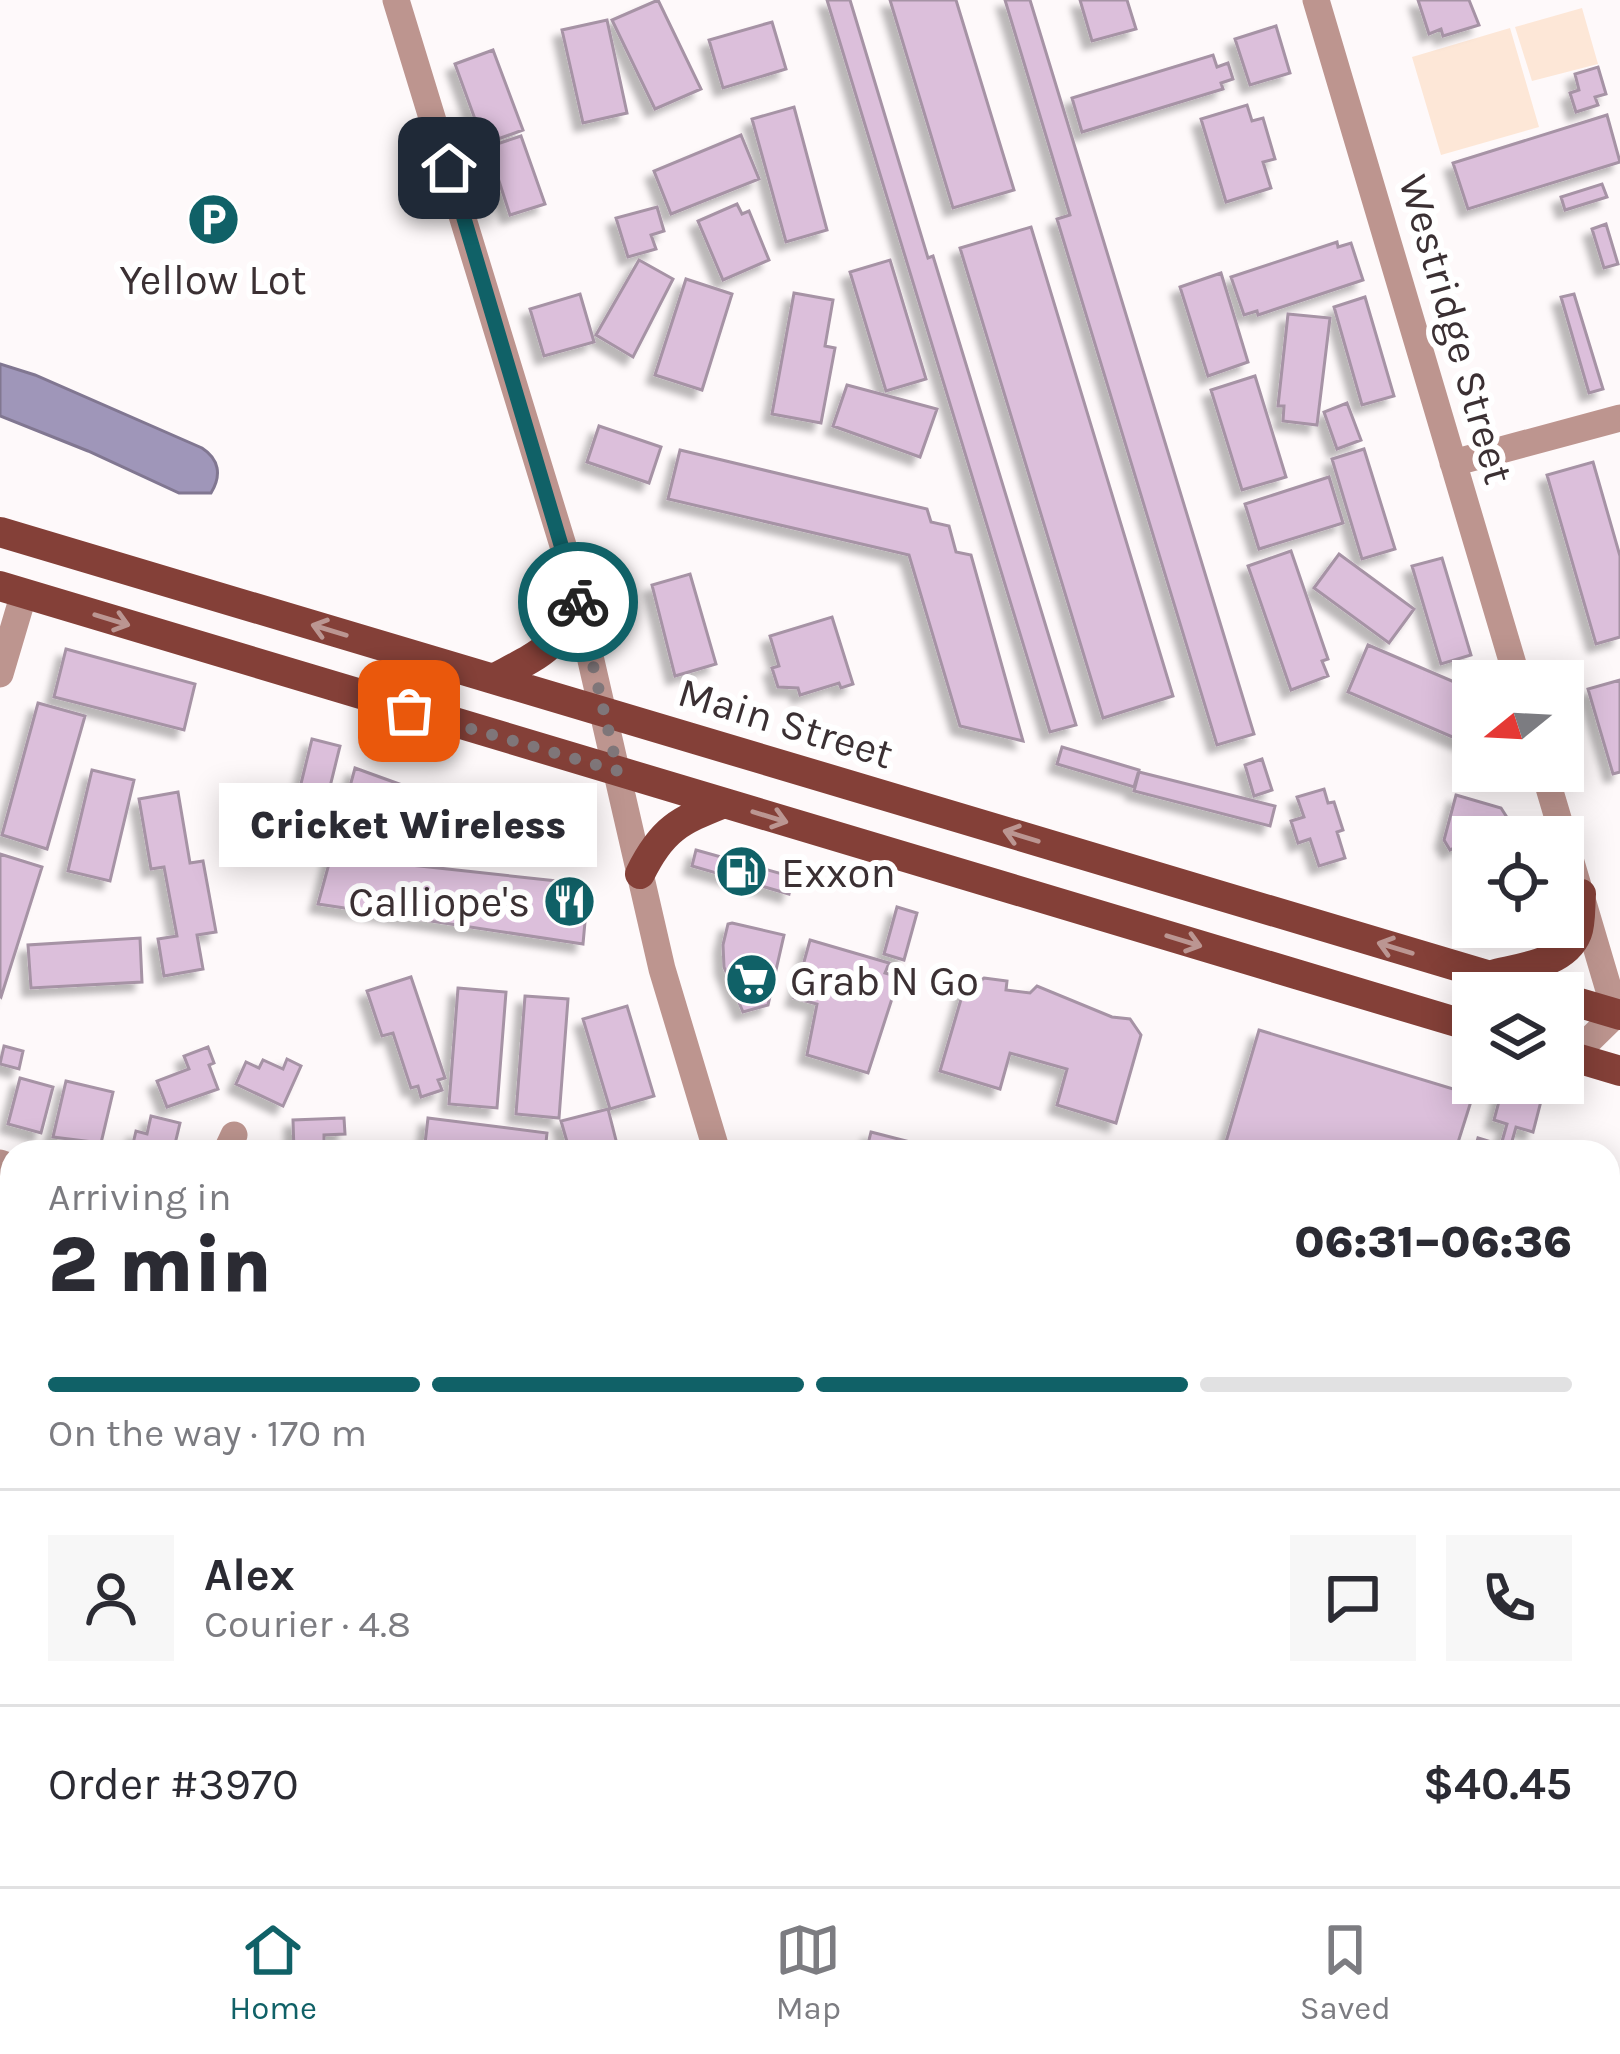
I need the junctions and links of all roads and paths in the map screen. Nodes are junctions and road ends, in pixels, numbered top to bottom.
1 (396, 0) edge
2 (1316, 0) edge
3 (1620, 418) edge
4 (1454, 463) junction
5 (0, 532) edge
6 (42, 544) junction
7 (12, 590) edge
8 (577, 597) junction
9 (1512, 660) edge
10 (0, 674) edge
11 (493, 679) junction
12 (602, 711) junction
13 (618, 771) junction
14 (724, 803) junction
15 (1143, 872) junction
16 (640, 874) junction
17 (1584, 904) edge
18 (1134, 926) junction
19 (1565, 948) edge
20 (1477, 972) edge
21 (1505, 972) edge
22 (1584, 1004) edge
23 (1618, 1014) edge
24 (1452, 1021) edge
25 (1584, 1042) edge
26 (1584, 1060) edge
27 (1620, 1071) edge
28 (713, 1140) edge

1 - 8 street
2 - 4 street, Westridge Street
3 - 4 street
4 - 9 street, Westridge Street
5 - 6 main road, Main Street
6 - 7 main road
11 -> 6 main road, Main Street
7 - 10 street
7 -> 13 main road
8 - 11 main road
8 - 12 street
11 - 12 main road, Main Street
12 - 13 street
15 -> 12 main road, Main Street
13 - 14 main road
13 - 16 street
14 - 16 main road
14 -> 18 main road
15 - 18 main road
20 -> 15 main road, Main Street
16 - 28 street
17 - 23 street
18 -> 24 main road
19 - 21 main road
22 - 23 main road
23 - 25 street
26 - 27 main road

